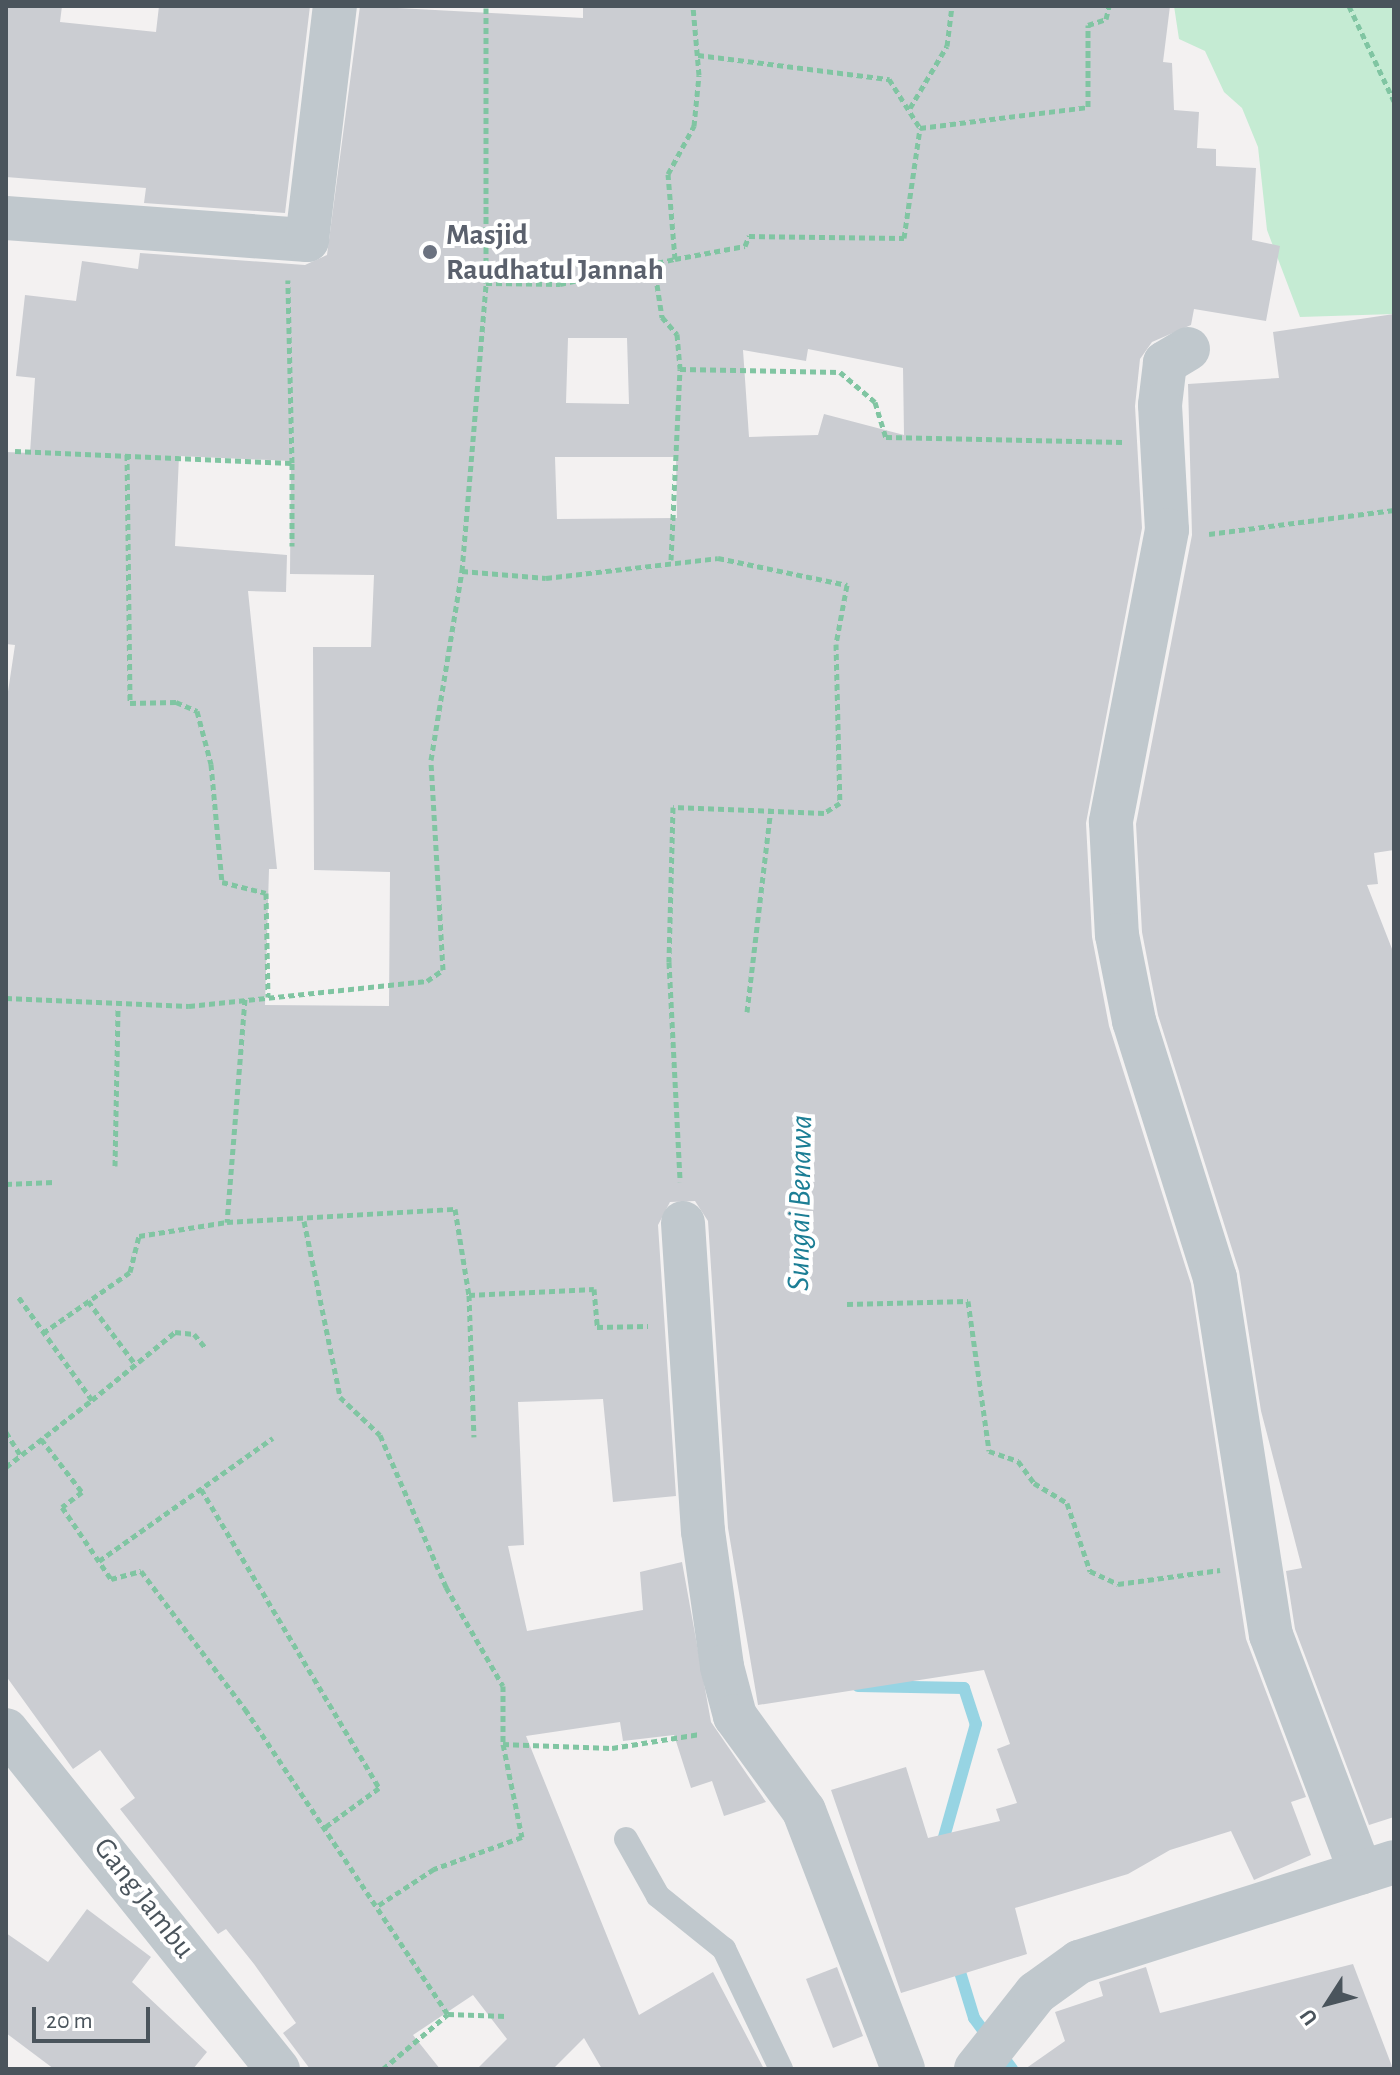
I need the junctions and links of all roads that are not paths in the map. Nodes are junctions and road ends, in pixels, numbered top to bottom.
1 (335, 6) edge
2 (6, 218) edge
3 (1188, 349) dead end
4 (683, 1223) road end
5 (6, 1730) edge
6 (626, 1839) dead end
7 (1378, 1867) edge
8 (278, 2069) edge
9 (781, 2069) edge
10 (903, 2069) edge
11 (976, 2069) edge

1 - 2 street
3 - 7 street
4 - 10 street
5 - 8 street, Gang Jambu
6 - 9 lane
7 - 11 street

